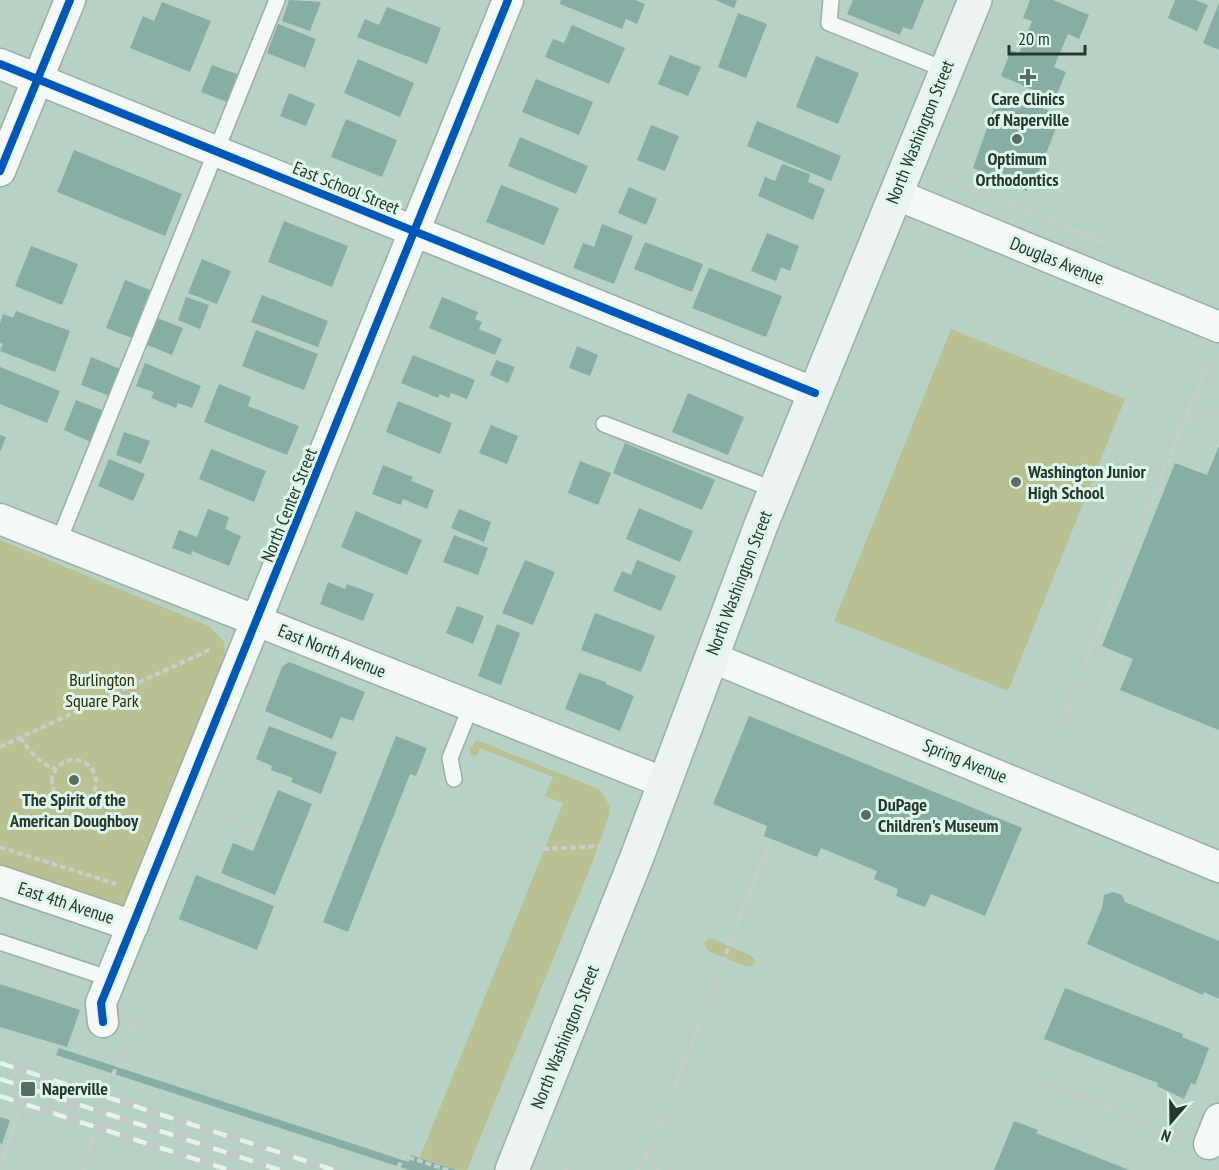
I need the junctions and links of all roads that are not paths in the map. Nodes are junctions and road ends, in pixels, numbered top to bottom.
1 (70, 0) edge
2 (277, 0) edge
3 (508, 0) edge
4 (831, 0) edge
5 (975, 0) edge
6 (0, 64) edge
7 (946, 70) junction
8 (37, 80) junction
9 (216, 152) junction
10 (0, 171) edge
11 (895, 194) junction
12 (415, 232) junction
13 (1219, 327) edge
14 (815, 393) junction
15 (604, 424) dead end
16 (775, 490) junction
17 (0, 519) edge
18 (58, 543) junction
19 (256, 621) junction
20 (711, 657) junction
21 (471, 706) junction
22 (454, 779) dead end
23 (665, 783) junction
24 (1219, 867) edge
25 (0, 881) edge
26 (133, 926) junction
27 (0, 942) edge
28 (111, 978) junction
29 (103, 1022) dead end
30 (512, 1170) edge

1 - 8 street
2 - 9 lane
3 - 12 street, North Center Street
4 - 7 lane
5 - 7 main road, North Washington Street
6 - 8 street, East School Street
7 - 11 main road, North Washington Street
8 - 9 street, East School Street
8 - 10 street
9 - 12 street, East School Street
9 - 18 lane
11 - 13 street, Douglas Avenue
11 - 14 main road, North Washington Street
12 - 14 street, East School Street
12 - 19 street, North Center Street
14 - 16 main road, North Washington Street
15 - 16 lane
16 - 20 main road, North Washington Street
17 - 18 street, East North Avenue
18 - 19 street, East North Avenue
19 - 21 street, East North Avenue
19 - 26 street, North Center Street
20 - 23 main road, North Washington Street
20 - 24 street, Spring Avenue
21 - 22 lane
21 - 23 street, East North Avenue
23 - 30 main road, North Washington Street
25 - 26 street, East 4th Avenue
26 - 28 street, North Center Street
27 - 28 lane
28 - 29 street, North Center Street

